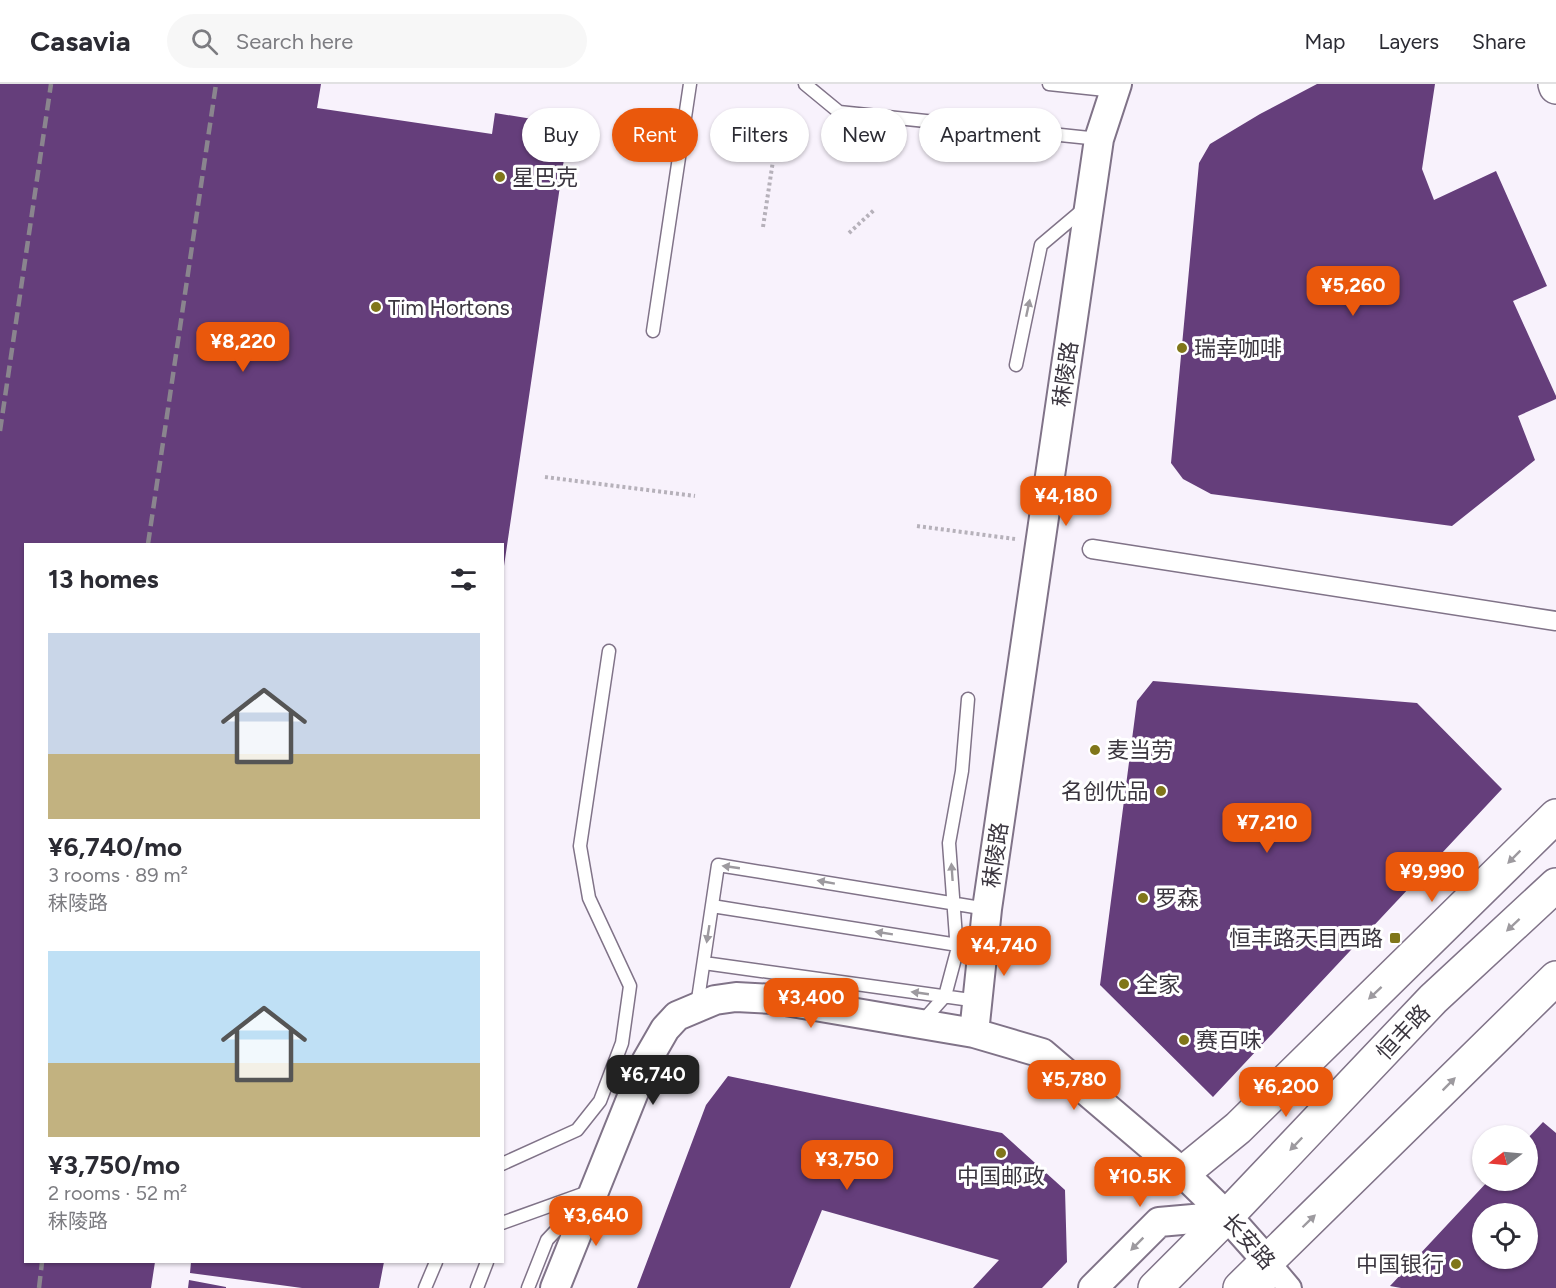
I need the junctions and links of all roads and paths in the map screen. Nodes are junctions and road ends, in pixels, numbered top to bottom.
1 (690, 84) edge
2 (805, 84) edge
3 (1049, 84) edge
4 (1116, 88) edge
5 (1099, 139) junction
6 (773, 162) edge
7 (1090, 203) junction
8 (874, 210) dead end
9 (763, 227) dead end
10 (849, 232) dead end
11 (653, 331) dead end
12 (1016, 365) dead end
13 (545, 477) dead end
14 (695, 496) dead end
15 (917, 526) dead end
16 (1001, 537) dead end
17 (1092, 549) dead end
18 (1556, 621) edge
19 (609, 651) dead end
20 (968, 699) dead end
21 (1556, 816) edge
22 (1556, 885) edge
23 (954, 903) junction
24 (712, 906) junction
25 (987, 909) junction
26 (970, 946) junction
27 (704, 963) junction
28 (1556, 978) edge
29 (945, 996) junction
30 (978, 1001) junction
31 (697, 1006) junction
32 (920, 1024) junction
33 (1342, 1024) junction
34 (974, 1033) junction
35 (1381, 1056) junction
36 (504, 1163) edge
37 (1183, 1173) junction
38 (594, 1190) junction
39 (1227, 1216) junction
40 (504, 1222) edge
41 (436, 1263) edge
42 (487, 1263) edge
43 (1264, 1275) edge
44 (425, 1288) edge
45 (477, 1288) edge
46 (528, 1288) edge
47 (555, 1288) edge
48 (1094, 1288) edge
49 (1155, 1288) edge
50 (1240, 1288) edge
51 (1290, 1288) edge

1 - 11 lane
2 - 5 lane
3 - 4 lane
4 - 5 street, 秣陵路
5 - 7 street, 秣陵路
6 - 9 path
12 -> 7 lane
7 - 25 street, 秣陵路
8 - 10 path
13 - 14 path
15 - 16 path
17 - 18 street
19 - 36 lane
23 -> 20 lane
21 -> 33 main road
22 -> 35 main road, 恒丰路
23 -> 24 lane
23 - 25 lane
23 - 26 lane
26 -> 24 lane
24 -> 27 lane
25 - 26 street, 秣陵路
26 - 29 lane
26 - 30 street, 秣陵路
29 -> 27 lane
27 - 31 lane
43 -> 28 main road
29 - 30 lane
29 - 32 lane
30 - 34 street, 秣陵路
31 - 32 street
31 - 38 street
32 - 34 street
33 - 35 main road
33 - 37 main road
34 - 37 street, 长安路
35 -> 39 main road, 恒丰路
37 - 39 street, 长安路
38 - 40 lane
38 - 46 lane
38 - 47 street
39 - 43 street, 长安路
39 -> 48 street
39 - 49 main road, 恒丰路
41 - 44 lane
42 - 45 lane
43 - 50 main road
43 - 51 street, 长安路

